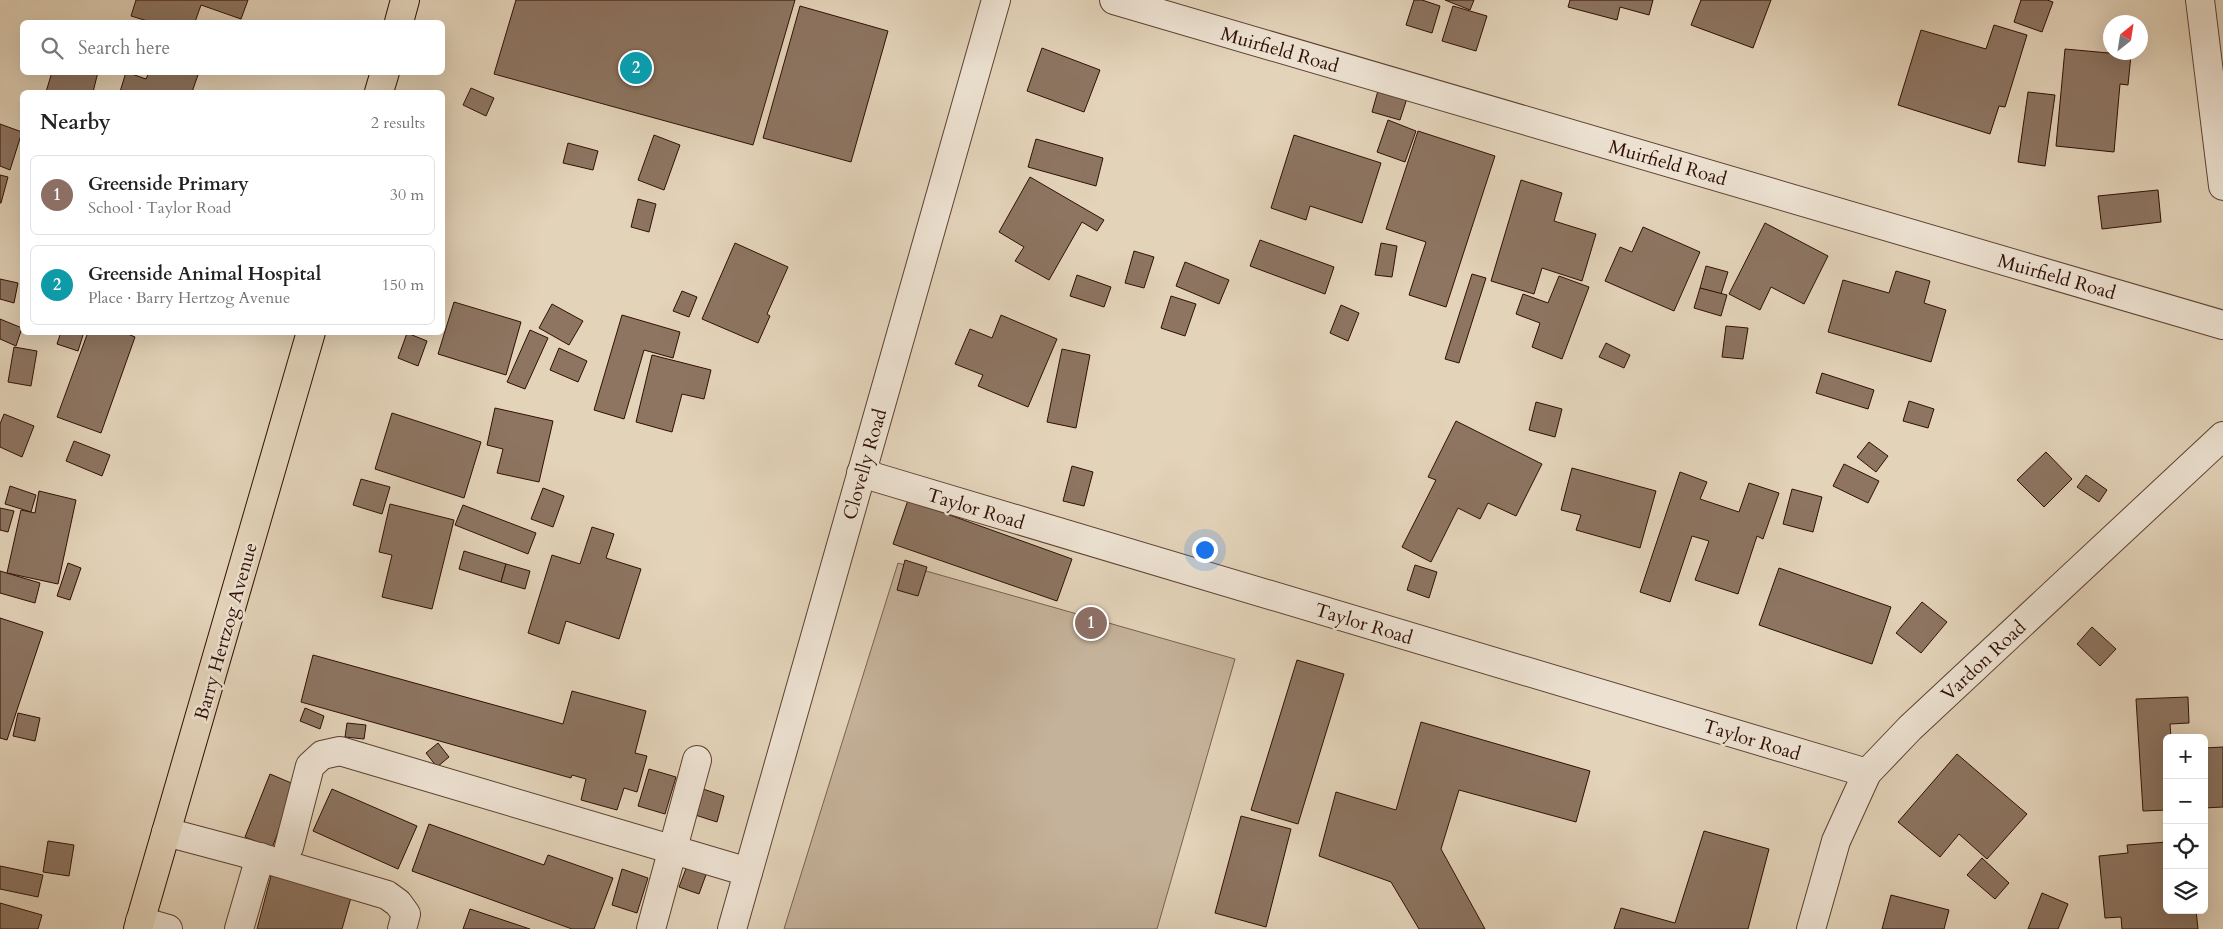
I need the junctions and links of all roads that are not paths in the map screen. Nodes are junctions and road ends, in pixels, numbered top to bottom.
1 (405, 0) edge
2 (996, 0) edge
3 (1114, 0) edge
4 (2200, 0) edge
5 (400, 20) edge
6 (384, 75) edge
7 (380, 90) edge
8 (2223, 186) edge
9 (2223, 325) edge
10 (310, 335) edge
11 (2223, 436) edge
12 (861, 473) junction
13 (697, 760) dead end
14 (1867, 773) junction
15 (166, 832) junction
16 (289, 847) dead end
17 (672, 849) junction
18 (260, 857) junction
19 (748, 872) junction
20 (139, 925) edge
21 (168, 929) edge
22 (239, 929) edge
23 (402, 929) edge
24 (651, 929) edge
25 (732, 929) edge
26 (1811, 929) edge

1 - 5 main road
2 - 12 street, Clovelly Road
3 - 9 street, Muirfield Road
4 - 8 street
6 - 7 main road
10 - 15 main road, Barry Hertzog Avenue
11 - 14 street, Vardon Road
12 - 14 street, Taylor Road
12 - 19 street, Clovelly Road
13 - 17 street
14 - 26 street, Vardon Road
15 - 18 street
15 - 20 main road, Barry Hertzog Avenue
16 - 17 street
17 - 19 street
17 - 24 street
18 - 22 street
18 - 23 street
19 - 25 street, Clovelly Road
20 - 21 street

